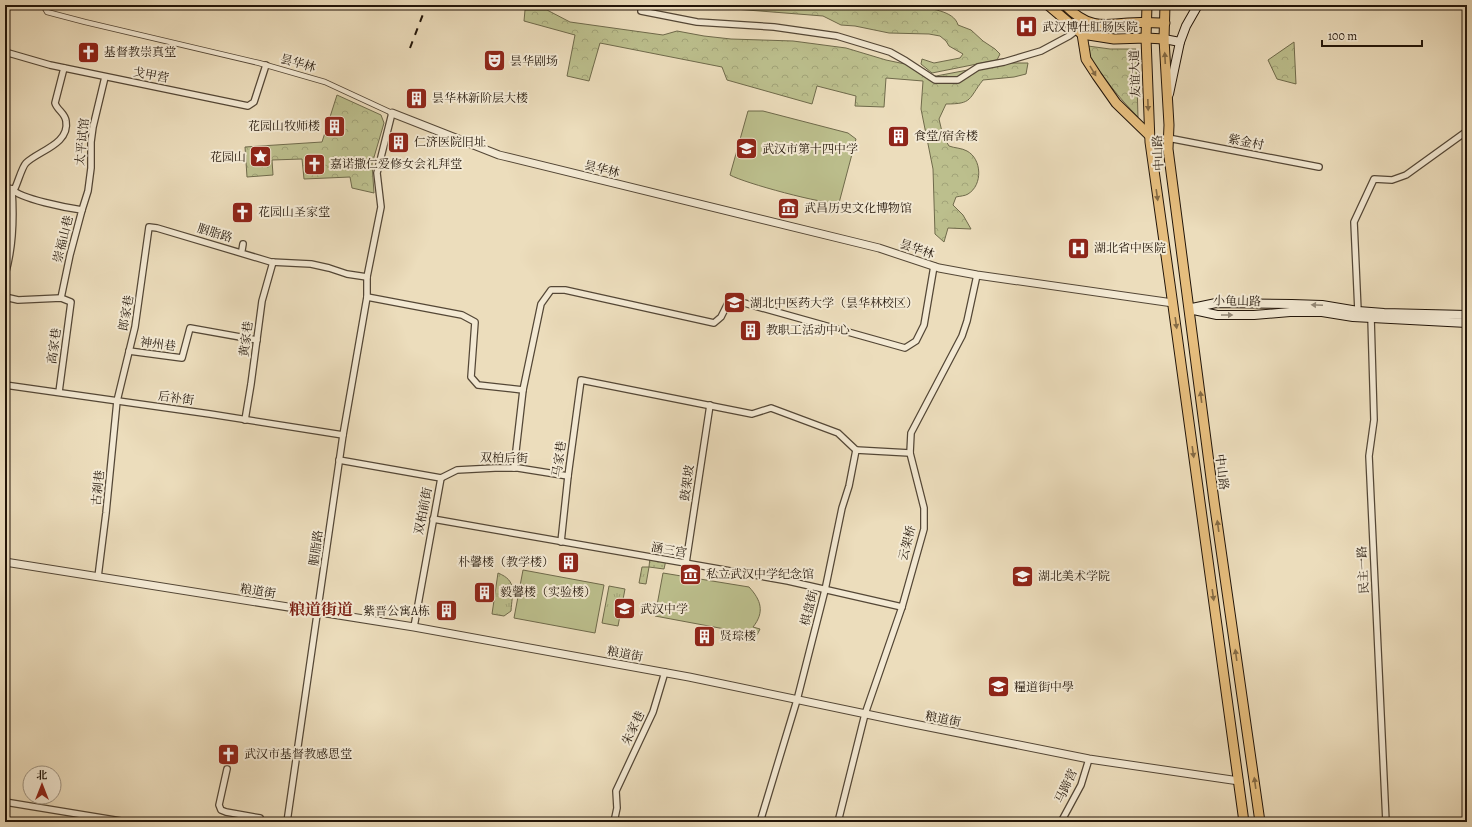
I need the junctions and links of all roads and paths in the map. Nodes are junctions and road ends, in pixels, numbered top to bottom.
1 (43, 5) edge
2 (1048, 5) edge
3 (1066, 5) edge
4 (1147, 5) edge
5 (1166, 5) edge
6 (1198, 5) edge
7 (641, 11) dead end
8 (1146, 23) junction
9 (1165, 24) junction
10 (1080, 32) junction
11 (1146, 38) junction
12 (1164, 39) junction
13 (1180, 42) junction
14 (5, 52) edge
15 (266, 65) junction
16 (64, 68) junction
17 (105, 77) junction
18 (1168, 100) junction
19 (392, 113) junction
20 (1467, 131) edge
21 (1149, 138) junction
22 (1168, 138) junction
23 (1319, 167) dead end
24 (5, 187) edge
25 (12, 189) junction
26 (82, 210) junction
27 (149, 227) joint
28 (243, 244) dead end
29 (242, 250) dead end
30 (273, 262) junction
31 (934, 266) junction
32 (5, 275) edge
33 (977, 275) junction
34 (367, 277) junction
35 (5, 297) edge
36 (367, 297) junction
37 (61, 298) junction
38 (1173, 303) junction
39 (1189, 309) junction
40 (1358, 311) junction
41 (1467, 315) edge
42 (1371, 318) junction
43 (1467, 323) edge
44 (257, 340) junction
45 (129, 351) junction
46 (5, 385) edge
47 (523, 390) junction
48 (59, 392) junction
49 (117, 401) junction
50 (710, 405) junction
51 (245, 420) junction
52 (343, 435) junction
53 (856, 450) junction
54 (910, 453) junction
55 (340, 460) junction
56 (514, 468) junction
57 (568, 476) junction
58 (441, 478) junction
59 (433, 519) junction
60 (561, 542) junction
61 (5, 562) edge
62 (686, 564) junction
63 (1223, 565) junction
64 (1209, 567) junction
65 (98, 576) junction
66 (825, 590) junction
67 (902, 607) junction
68 (318, 612) junction
69 (414, 627) junction
70 (665, 672) junction
71 (797, 700) junction
72 (865, 714) junction
73 (1089, 759) junction
74 (227, 768) dead end
75 (1239, 780) junction
76 (5, 802) edge
77 (127, 822) edge
78 (259, 822) edge
79 (287, 822) edge
80 (614, 822) edge
81 (760, 822) edge
82 (838, 822) edge
83 (1060, 822) edge
84 (1244, 822) edge
85 (1260, 822) edge
86 (1386, 822) edge

1 - 15 street, 昙华林
2 - 10 main road
3 - 8 main road
4 - 8 main road, 友谊大道
5 - 9 main road
6 - 13 main road
7 - 10 street
8 - 9 main road
8 - 11 main road, 友谊大道
9 - 12 main road
10 - 11 main road
10 -> 21 main road, 中山路
11 - 12 main road
11 -> 21 main road, 友谊大道
12 - 13 main road
18 -> 12 main road
13 - 18 main road
14 - 16 street, 戈甲营
15 - 17 street, 戈甲营
15 - 19 street, 昙华林
16 - 17 street, 戈甲营
16 - 25 street
17 - 26 street, 太平试馆
18 - 22 main road, 中山路
19 - 31 street, 昙华林
19 - 34 street, 胭脂路
20 - 40 street
21 -> 38 main road, 中山路
22 - 23 street, 紫金村
22 - 39 main road, 中山路
24 - 25 street, 崇福山巷
25 - 26 street, 崇福山巷
25 - 32 street
26 - 37 street, 崇福山巷
27 - 30 street, 胭脂路
27 - 45 street, 郎家巷
28 - 29 street
30 - 34 street, 胭脂路
30 - 44 street, 黄家巷
31 - 33 street, 昙华林
31 - 47 street
33 - 38 street, 昙华林
33 - 54 street, 云架桥
34 - 36 street, 胭脂路
35 - 37 street
36 - 47 street
36 - 52 street, 胭脂路
37 - 48 street, 高家巷
38 -> 64 main road, 中山路
40 -> 39 main road, 小龟山路
39 -> 42 main road, 小龟山路
63 -> 39 main road, 中山路
40 - 41 main road, 小龟山路
42 - 43 main road, 小龟山路
42 - 86 street, 民主一路
44 - 45 street, 神州巷
44 - 51 street, 黄家巷
45 - 49 street, 郎家巷
46 - 48 street, 后补街
47 - 56 street
48 - 49 street, 后补街
49 - 51 street, 后补街
49 - 65 street, 古刹巷
50 - 53 street
50 - 57 street, 马家巷
50 - 62 street, 鼓架坡
51 - 52 street, 后补街
52 - 55 street, 胭脂路
53 - 54 street
53 - 66 street, 棋盘街
54 - 67 street, 云架桥
55 - 58 street, 双柏前街
55 - 68 street, 胭脂路
56 - 57 street, 双柏后街
56 - 58 street, 双柏后街
57 - 60 street, 马家巷
58 - 59 street, 双柏前街
59 - 60 street, 涵三宫
59 - 69 street, 双柏前街
60 - 62 street, 涵三宫
61 - 65 street, 粮道街
62 - 66 street, 涵三宫
63 - 64 main road
85 -> 63 main road, 中山路
64 -> 75 main road, 中山路
65 - 68 street, 粮道街
66 - 67 street, 涵三宫
66 - 71 street, 棋盘街
67 - 72 street, 云架桥
68 - 69 street, 粮道街
68 - 79 street, 胭脂路
69 - 70 street, 粮道街
70 - 71 street, 粮道街
70 - 80 street, 朱家巷
71 - 72 street, 粮道街
71 - 81 street, 棋盘街
72 - 73 street, 粮道街
72 - 82 street, 云架桥
73 - 75 street, 粮道街
73 - 83 street, 马蹄营
74 - 78 street
75 - 84 main road, 中山路
76 - 77 street

